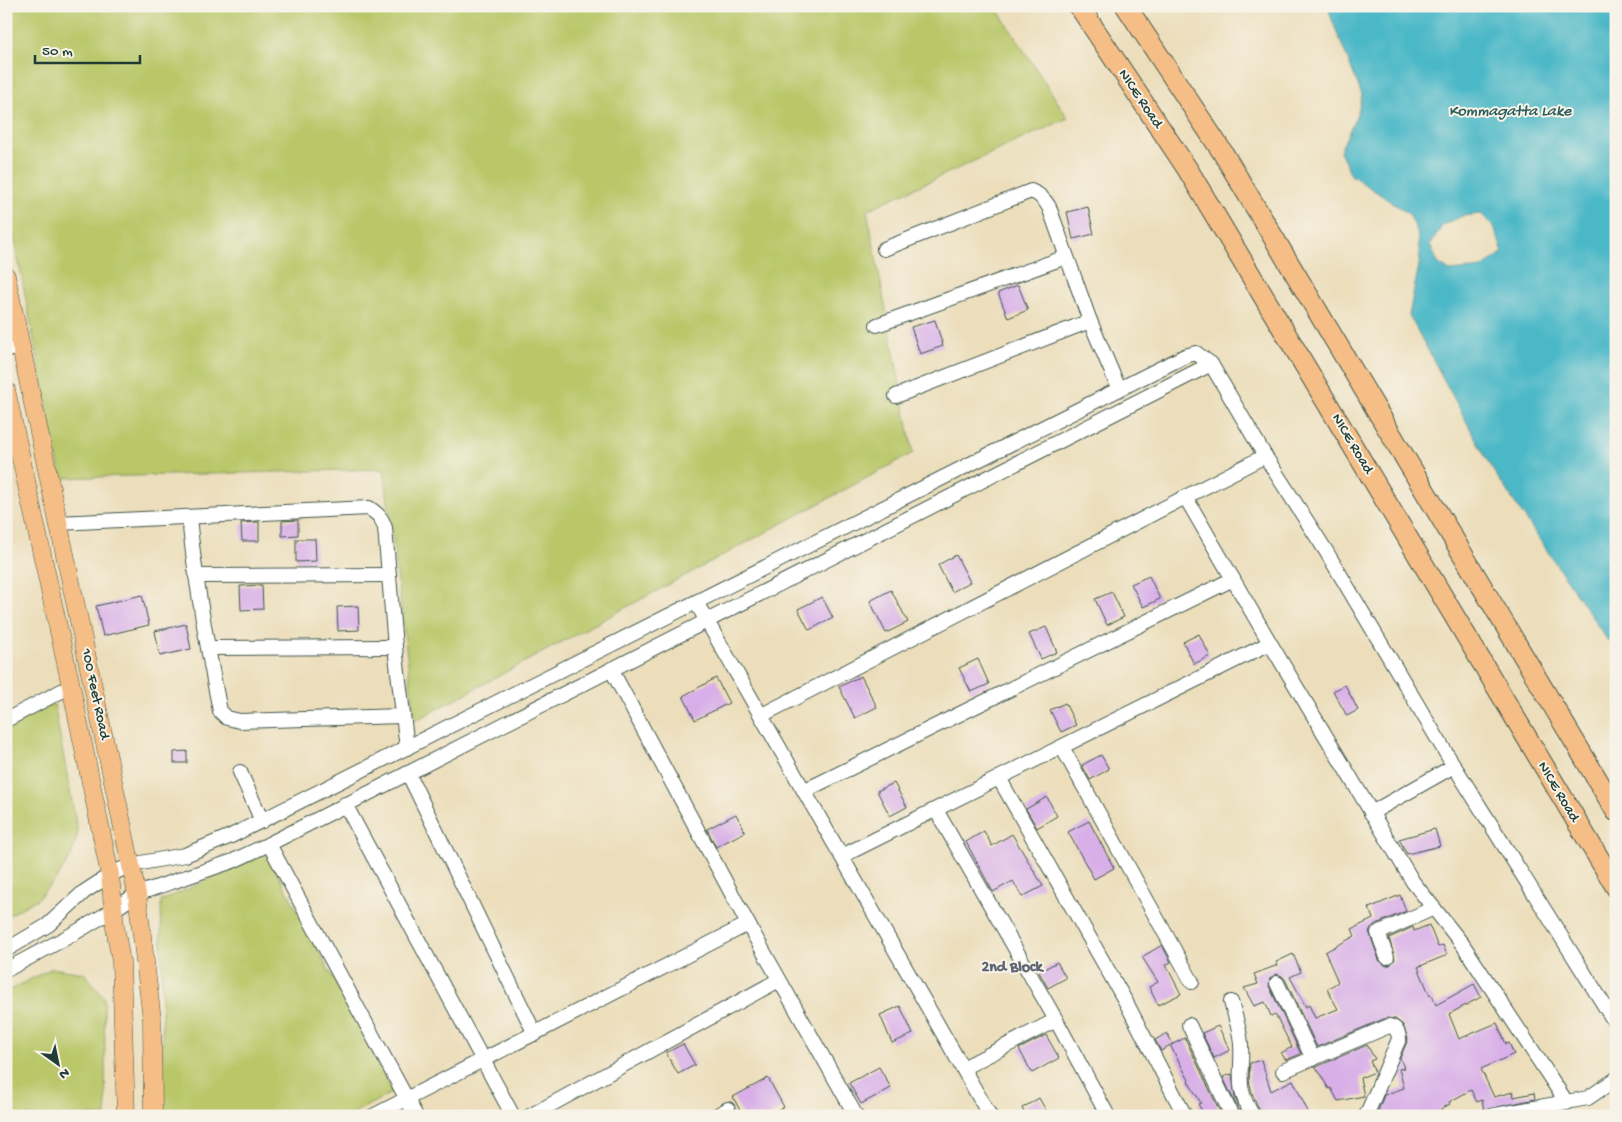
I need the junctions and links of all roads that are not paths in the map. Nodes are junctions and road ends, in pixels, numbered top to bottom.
1 (1079, 6) edge
2 (1126, 6) edge
3 (884, 249) dead end
4 (1066, 257) junction
5 (6, 276) edge
6 (1090, 321) junction
7 (876, 325) dead end
8 (14, 349) edge
9 (1211, 364) junction
10 (1119, 389) junction
11 (6, 390) edge
12 (896, 396) dead end
13 (1265, 456) junction
14 (1186, 498) junction
15 (189, 517) junction
16 (58, 523) junction
17 (389, 575) junction
18 (196, 576) junction
19 (1232, 579) junction
20 (696, 602) junction
21 (707, 621) junction
22 (1270, 644) junction
23 (395, 647) junction
24 (208, 648) junction
25 (611, 669) junction
26 (71, 686) junction
27 (762, 715) junction
28 (402, 716) junction
29 (6, 720) edge
30 (1062, 747) junction
31 (407, 748) junction
32 (1454, 766) junction
33 (240, 772) dead end
34 (408, 773) junction
35 (1000, 778) junction
36 (804, 790) junction
37 (345, 804) junction
38 (936, 810) junction
39 (1616, 811) edge
40 (1371, 813) junction
41 (262, 821) junction
42 (270, 844) junction
43 (842, 856) junction
44 (130, 865) junction
45 (110, 874) junction
46 (1616, 887) edge
47 (136, 894) junction
48 (1434, 908) junction
49 (113, 910) junction
50 (748, 924) junction
51 (6, 950) edge
52 (1386, 957) dead end
53 (6, 970) edge
54 (779, 980) junction
55 (1192, 982) dead end
56 (1277, 983) dead end
57 (1231, 1002) dead end
58 (1056, 1020) junction
59 (1189, 1024) dead end
60 (1616, 1024) edge
61 (535, 1034) junction
62 (1313, 1059) junction
63 (483, 1060) junction
64 (963, 1068) junction
65 (1283, 1071) dead end
66 (1616, 1080) edge
67 (406, 1099) junction
68 (1568, 1103) junction
69 (853, 1115) edge
70 (126, 1116) edge
71 (153, 1116) edge
72 (373, 1116) edge
73 (416, 1116) edge
74 (512, 1116) edge
75 (530, 1116) edge
76 (990, 1116) edge
77 (1108, 1116) edge
78 (1184, 1116) edge
79 (1232, 1116) edge
80 (1253, 1116) edge
81 (1366, 1116) edge
82 (1490, 1116) edge

1 - 46 highway, NICE Road
2 - 39 highway
3 - 4 street
4 - 6 street
4 - 7 street
5 - 8 main road, 100 Feet Road
6 - 10 street
6 - 12 street
8 - 16 main road, 100 Feet Road
9 - 10 street
9 - 13 street
9 - 21 street
10 - 20 street
11 - 26 main road, 100 Feet Road
13 - 14 street
13 - 32 street
14 - 19 street
14 - 27 street
15 - 16 street
15 - 17 street
15 - 18 street
16 - 44 main road, 100 Feet Road
17 - 18 street
17 - 23 street
18 - 24 street
19 - 22 street
19 - 36 street
20 - 21 street
20 - 31 street
21 - 25 street
21 - 27 street
22 - 30 street
22 - 40 street
23 - 24 street
23 - 28 street
24 - 28 street
25 - 34 street
25 - 50 street
26 - 29 street
26 - 45 main road, 100 Feet Road
27 - 36 street
28 - 31 street
30 - 35 street
30 - 55 street
31 - 41 street
32 - 40 street
32 - 60 street
33 - 41 street
34 - 37 street
34 - 61 street
35 - 38 street
35 - 78 street
36 - 43 street
37 - 42 street
37 - 63 street
38 - 43 street
38 - 58 street
40 - 48 street
41 - 44 street
42 - 47 street
42 - 67 street
43 - 64 street
44 - 45 street
44 - 47 main road, 100 Feet Road
45 - 49 main road, 100 Feet Road
45 - 51 street
47 - 49 street
47 - 71 main road, 100 Feet Road
48 - 52 street
48 - 68 street
49 - 53 street
49 - 70 main road, 100 Feet Road
50 - 54 street
50 - 61 street
54 - 69 street
54 - 75 street
56 - 62 street
57 - 80 street
58 - 64 street
58 - 77 street
59 - 79 street
61 - 63 street
62 - 65 street
62 - 81 street
63 - 67 street
63 - 74 street
64 - 76 street
66 - 68 street
67 - 72 street
67 - 73 street
68 - 82 street

